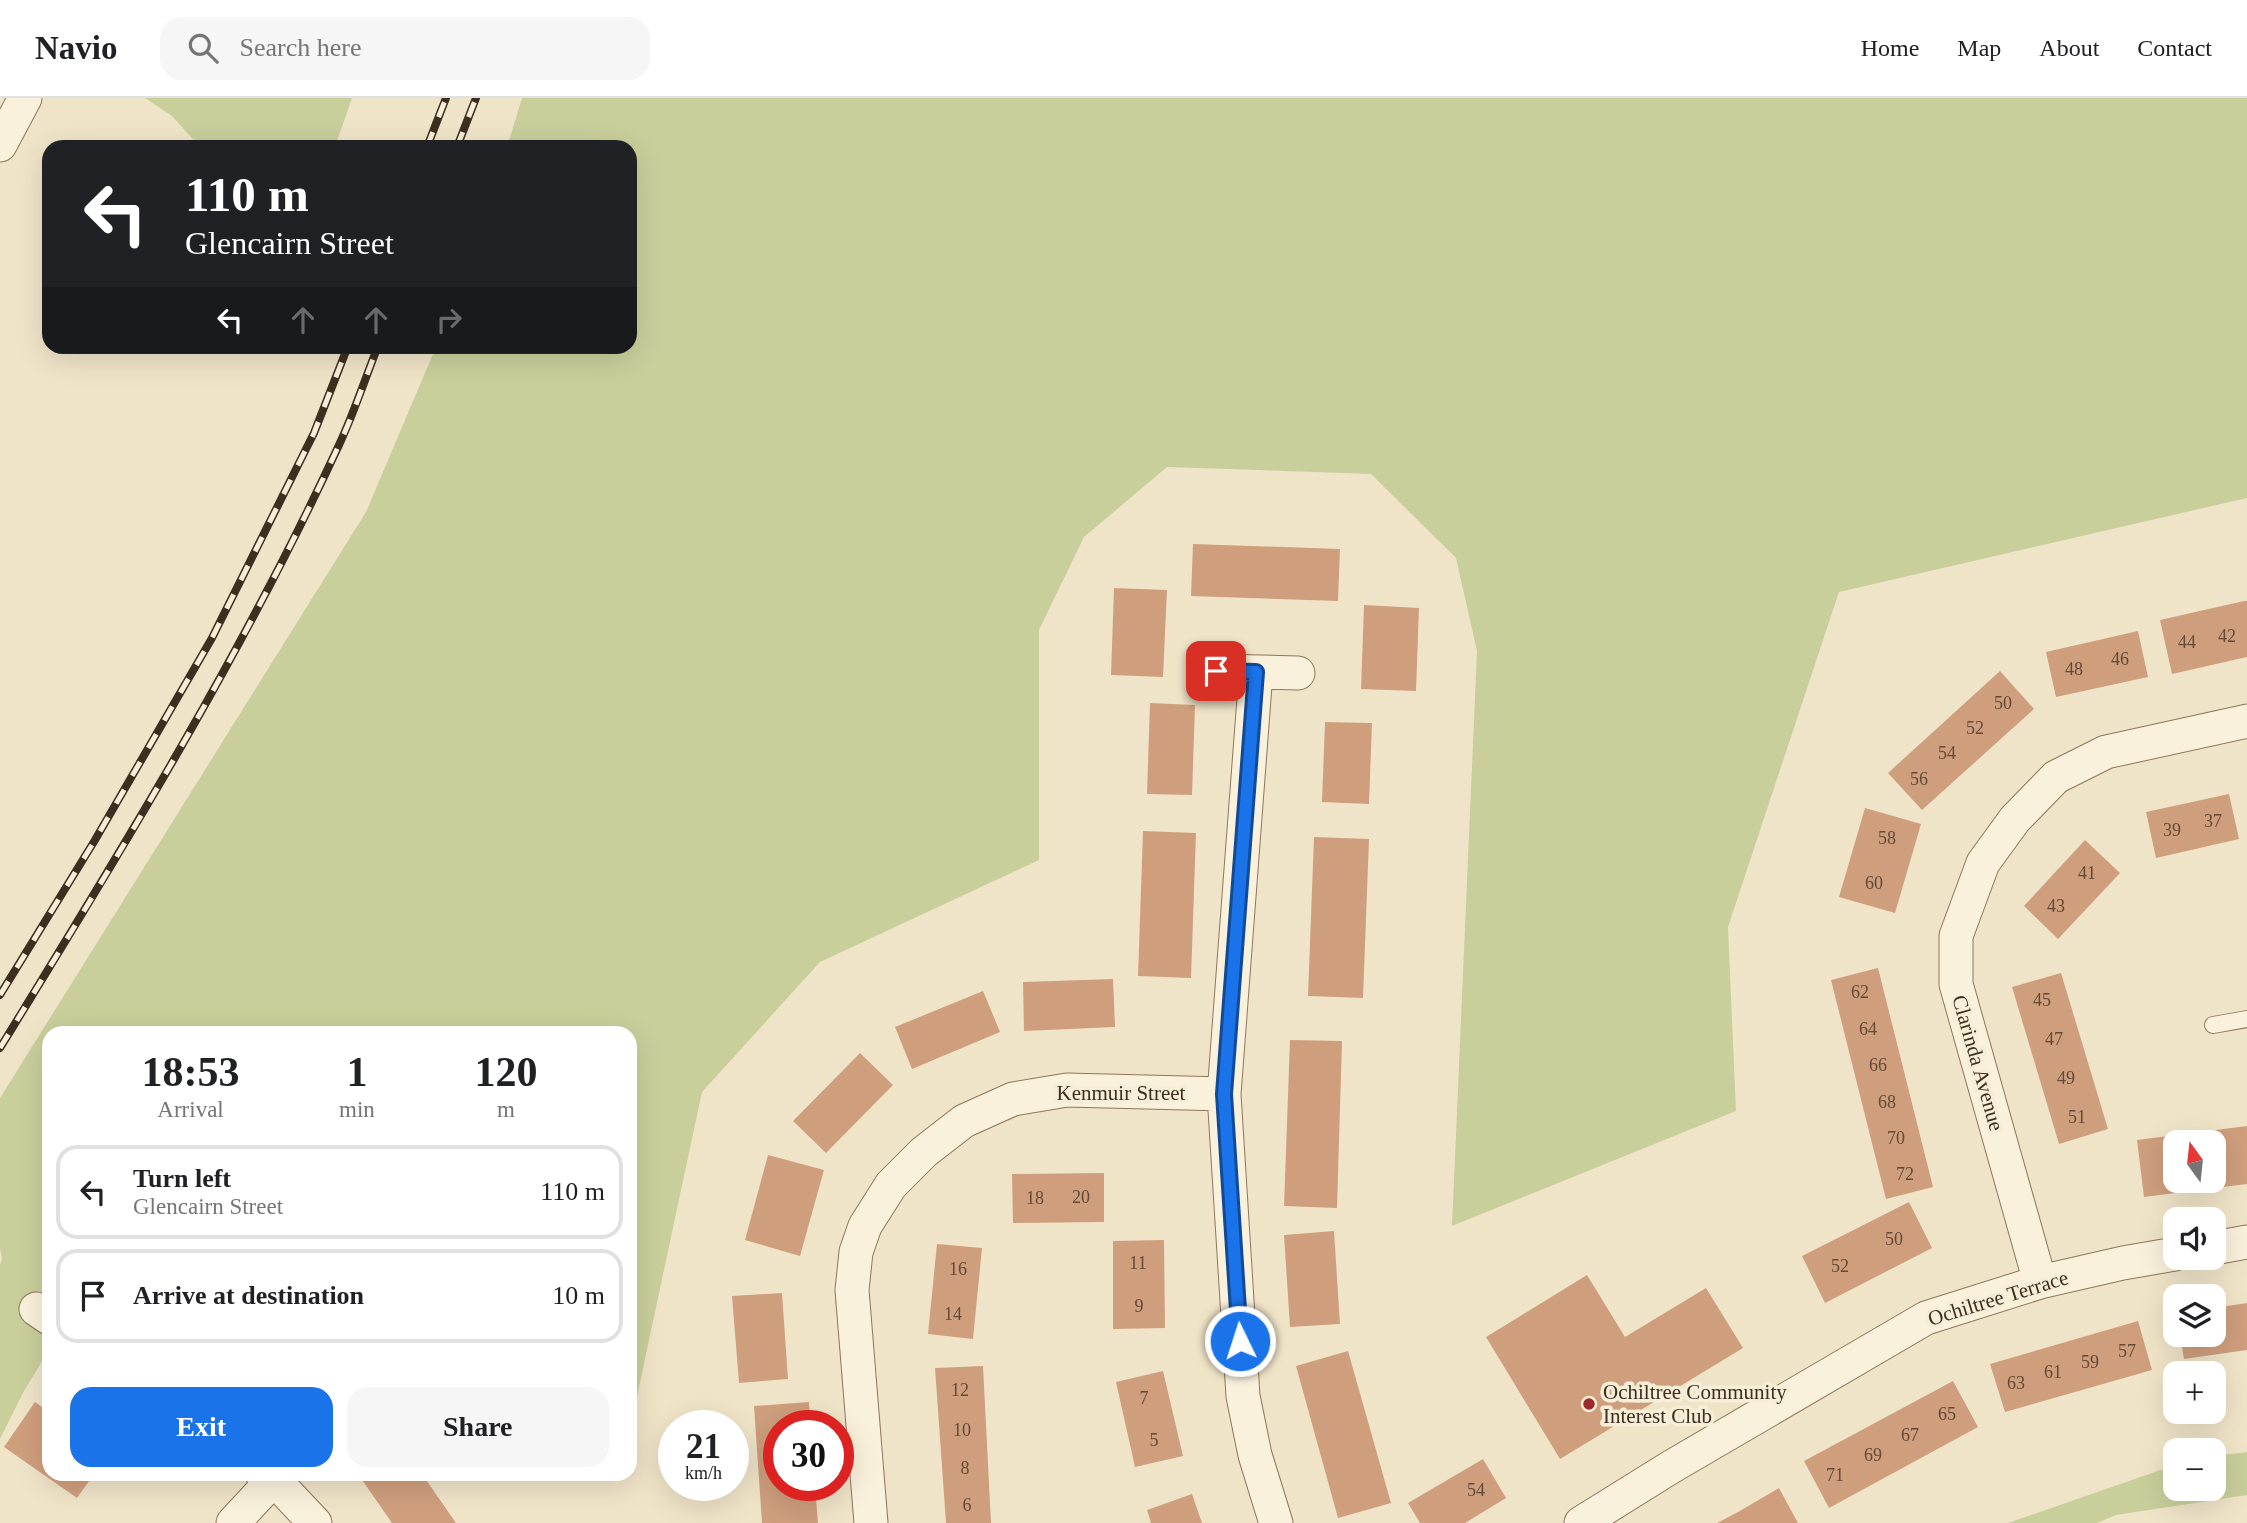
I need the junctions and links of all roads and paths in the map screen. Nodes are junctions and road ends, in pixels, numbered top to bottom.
1 (25, 98) edge
2 (0, 145) edge
3 (1216, 671) dead end
4 (1256, 672) junction
5 (1298, 673) dead end
6 (2247, 721) edge
7 (2247, 1019) edge
8 (2213, 1025) dead end
9 (1224, 1094) junction
10 (2247, 1242) edge
11 (2226, 1246) edge
12 (2163, 1256) edge
13 (2040, 1282) junction
14 (264, 1481) edge
15 (272, 1481) edge
16 (233, 1523) edge
17 (315, 1523) edge
18 (871, 1523) edge
19 (1276, 1523) edge
20 (1581, 1523) edge

1 - 2 street
3 - 4 street
4 - 5 street
4 - 9 street
6 - 13 street, Clarinda Avenue
7 - 8 lane
9 - 18 street, Kenmuir Street
9 - 19 street
10 - 11 street
12 - 13 street, Ochiltree Terrace
13 - 20 street, Ochiltree Terrace
14 - 16 street
15 - 17 street

